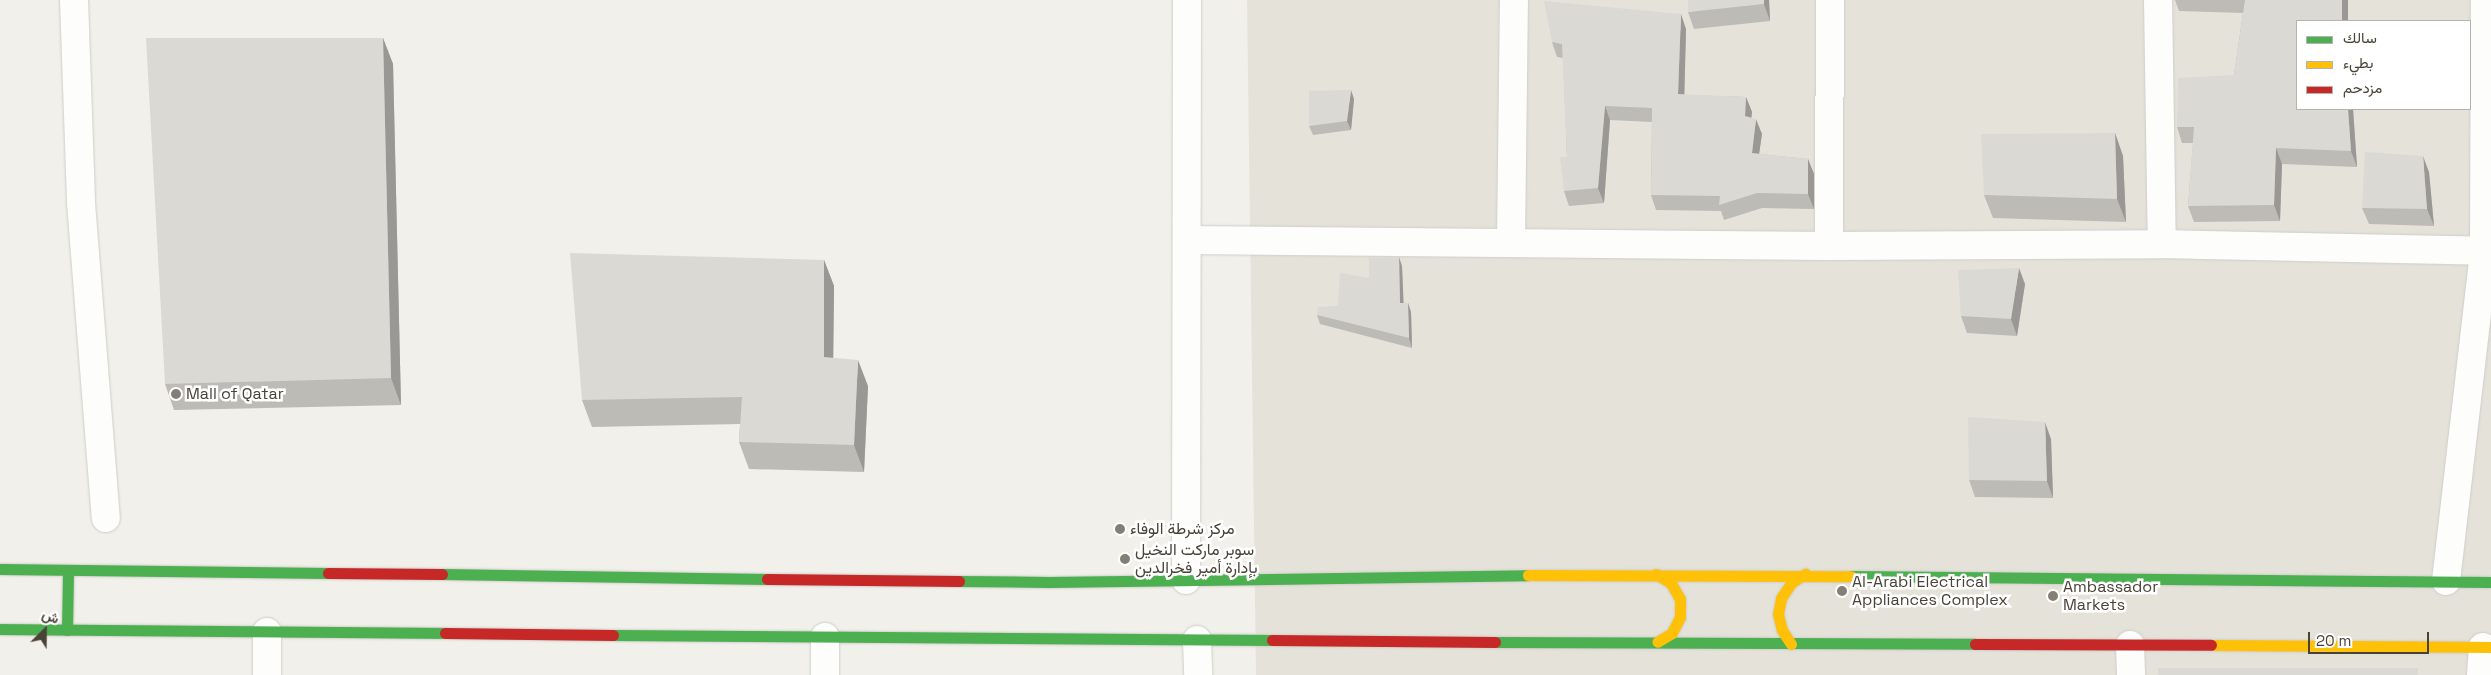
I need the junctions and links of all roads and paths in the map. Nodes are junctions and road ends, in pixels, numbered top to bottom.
1 (74, 0) edge
2 (1187, 0) edge
3 (1514, 0) edge
4 (1830, 0) edge
5 (2158, 0) edge
6 (2485, 0) edge
7 (1187, 240) junction
8 (1511, 242) junction
9 (2162, 244) junction
10 (1828, 246) junction
11 (2484, 251) junction
12 (106, 518) dead end
13 (0, 569) edge
14 (68, 571) junction
15 (1656, 574) junction
16 (1805, 574) junction
17 (1186, 580) junction
18 (2446, 581) junction
19 (2491, 582) edge
20 (0, 629) edge
21 (67, 630) junction
22 (267, 632) junction
23 (825, 637) junction
24 (1197, 640) junction
25 (1657, 642) junction
26 (1791, 644) junction
27 (2130, 645) junction
28 (2487, 647) edge
29 (267, 675) edge
30 (825, 675) edge
31 (1198, 675) edge
32 (2131, 675) edge
33 (2481, 675) edge

1 - 12 street
2 - 7 street
3 - 8 street
4 - 10 street
5 - 9 street
6 - 11 street
7 - 8 street
7 - 17 street
8 - 10 street
9 - 10 street
9 - 11 street
11 - 18 street
13 - 14 street
14 - 17 street
14 - 21 street
15 - 16 street
15 - 17 street
15 - 25 street
16 - 18 street
16 - 26 street
18 - 19 street
20 - 21 street
21 - 22 street
22 - 23 street
22 - 29 street
23 - 24 street
23 - 30 street
24 - 25 street
24 - 31 street
25 - 26 street
26 - 27 street
27 - 28 street
27 - 32 street
28 - 33 street

